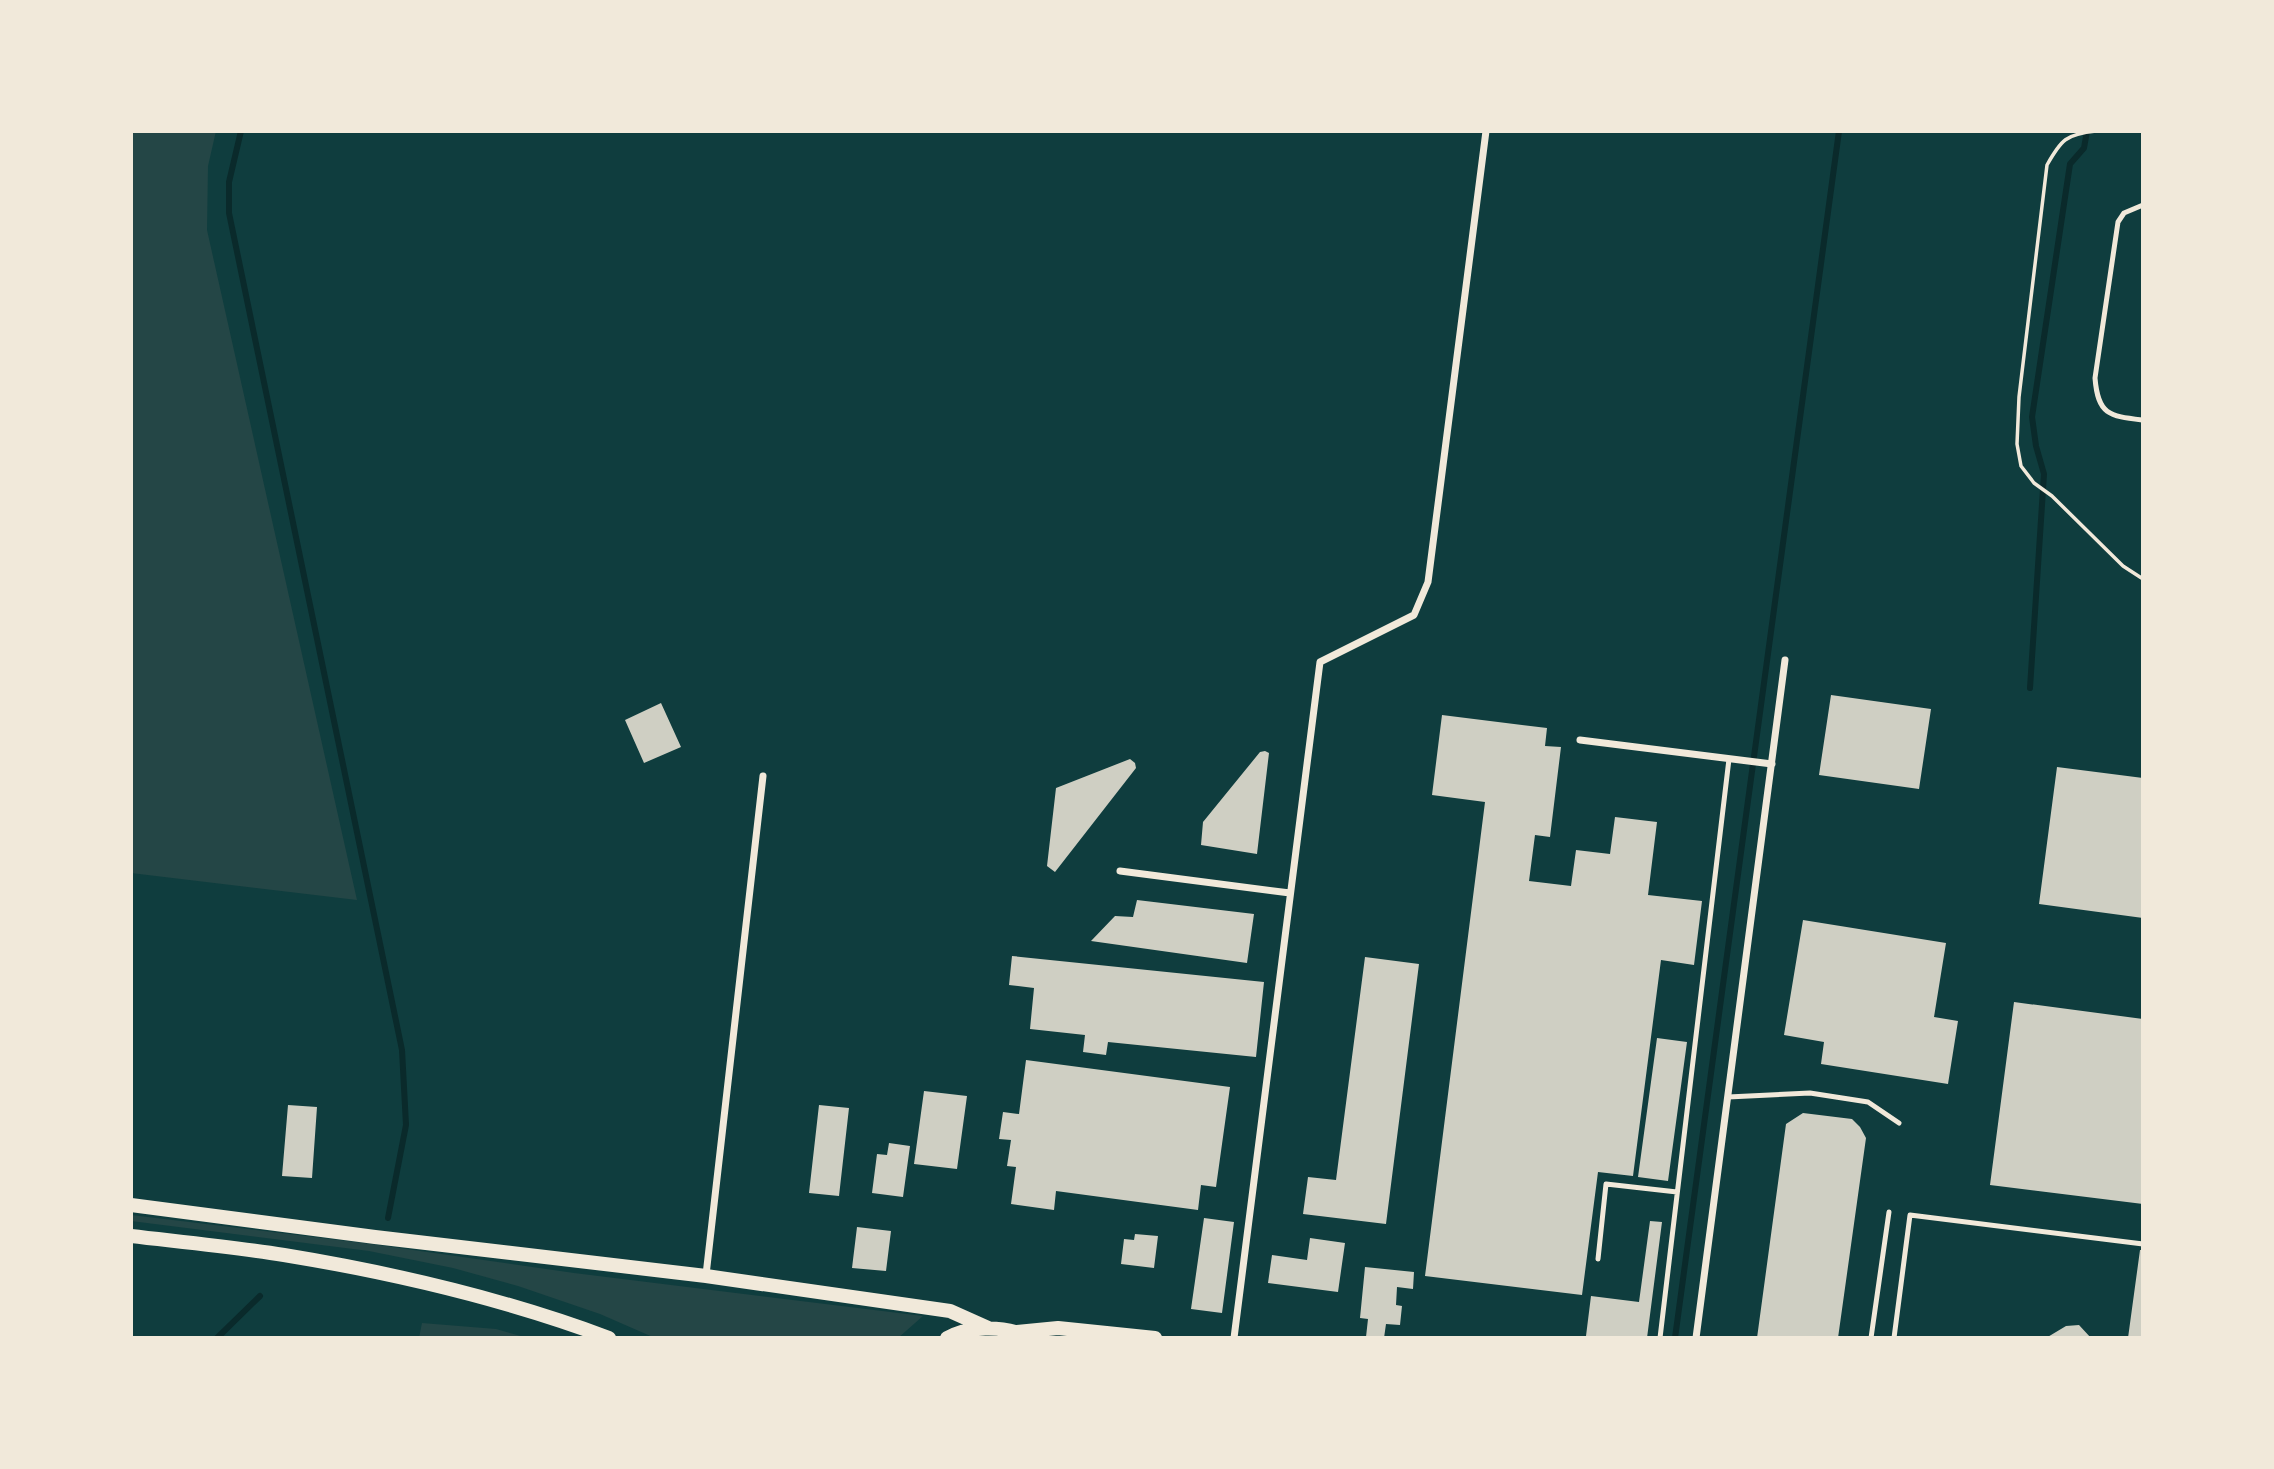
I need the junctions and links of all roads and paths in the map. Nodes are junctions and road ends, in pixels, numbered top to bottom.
1 (1486, 131) edge
2 (2096, 131) edge
3 (2143, 205) edge
4 (2143, 421) edge
5 (2143, 579) edge
6 (1784, 660) dead end
7 (1580, 740) dead end
8 (1729, 759) junction
9 (1772, 764) junction
10 (764, 776) dead end
11 (1121, 871) dead end
12 (1290, 893) junction
13 (1728, 1097) junction
14 (1899, 1123) dead end
15 (1677, 1192) junction
16 (131, 1205) edge
17 (1889, 1212) dead end
18 (131, 1236) edge
19 (2143, 1244) edge
20 (1598, 1259) dead end
21 (706, 1276) junction
22 (988, 1328) junction
23 (1106, 1334) edge
24 (1023, 1335) edge
25 (609, 1338) edge
26 (947, 1338) edge
27 (1155, 1338) edge
28 (1234, 1338) edge
29 (1660, 1338) edge
30 (1696, 1338) edge
31 (1871, 1338) edge
32 (1894, 1338) edge

1 - 12 street
2 - 5 path
3 - 4 lane
6 - 9 street
7 - 8 street
8 - 9 street
8 - 15 lane
9 - 13 street
10 - 21 street
11 - 12 street
12 - 28 street
13 - 14 lane
13 - 30 street
15 - 20 lane
15 - 29 lane
16 - 21 main road
17 - 31 lane
18 - 25 main road
19 - 32 lane
21 - 22 main road
22 - 24 main road
22 - 26 main road
23 - 24 main road
23 - 27 main road

